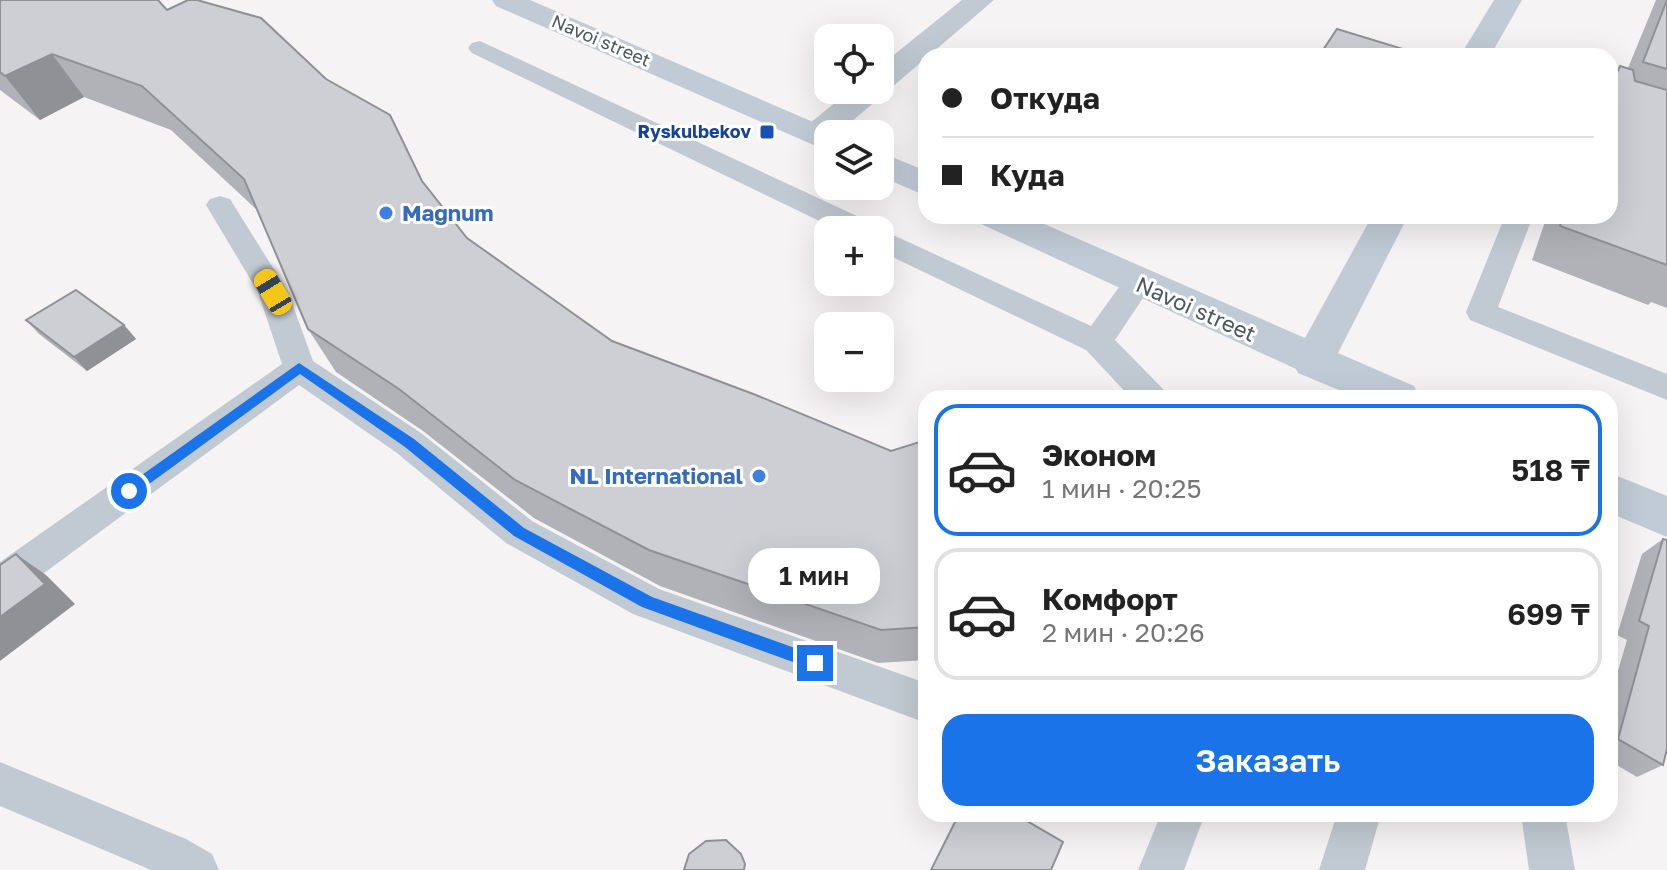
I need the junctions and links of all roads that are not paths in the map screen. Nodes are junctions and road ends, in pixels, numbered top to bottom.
1 (506, 0) edge
2 (980, 0) edge
3 (1508, 0) edge
4 (480, 48) dead end
5 (921, 48) edge
6 (1480, 48) edge
7 (918, 51) edge
8 (894, 71) edge
9 (856, 104) edge
10 (840, 120) edge
11 (814, 134) edge
12 (894, 170) edge
13 (918, 181) edge
14 (220, 205) dead end
15 (833, 216) edge
16 (1011, 224) edge
17 (1386, 224) edge
18 (1516, 224) edge
19 (894, 246) edge
20 (1138, 283) junction
21 (1097, 342) junction
22 (1313, 362) junction
23 (299, 368) junction
24 (1667, 387) edge
25 (1143, 390) edge
26 (1369, 390) edge
27 (1618, 505) edge
28 (1667, 517) edge
29 (0, 584) edge
30 (918, 700) edge
31 (0, 784) edge
32 (1172, 822) edge
33 (1357, 822) edge
34 (1544, 822) edge
35 (196, 870) edge
36 (1161, 870) edge
37 (1342, 870) edge
38 (1552, 870) edge

1 - 11 street, Navoi street
2 - 5 street
3 - 6 street
4 - 15 lane
7 - 8 street
9 - 10 street
12 - 13 street
14 - 23 lane
16 - 20 street, Navoi street
17 - 22 street
18 - 24 lane
19 - 21 lane
20 - 21 lane
20 - 22 street, Navoi street
21 - 25 lane
22 - 26 street, Navoi street
23 - 29 lane
23 - 30 lane
27 - 28 street
31 - 35 lane
32 - 36 lane
33 - 37 lane
34 - 38 lane

